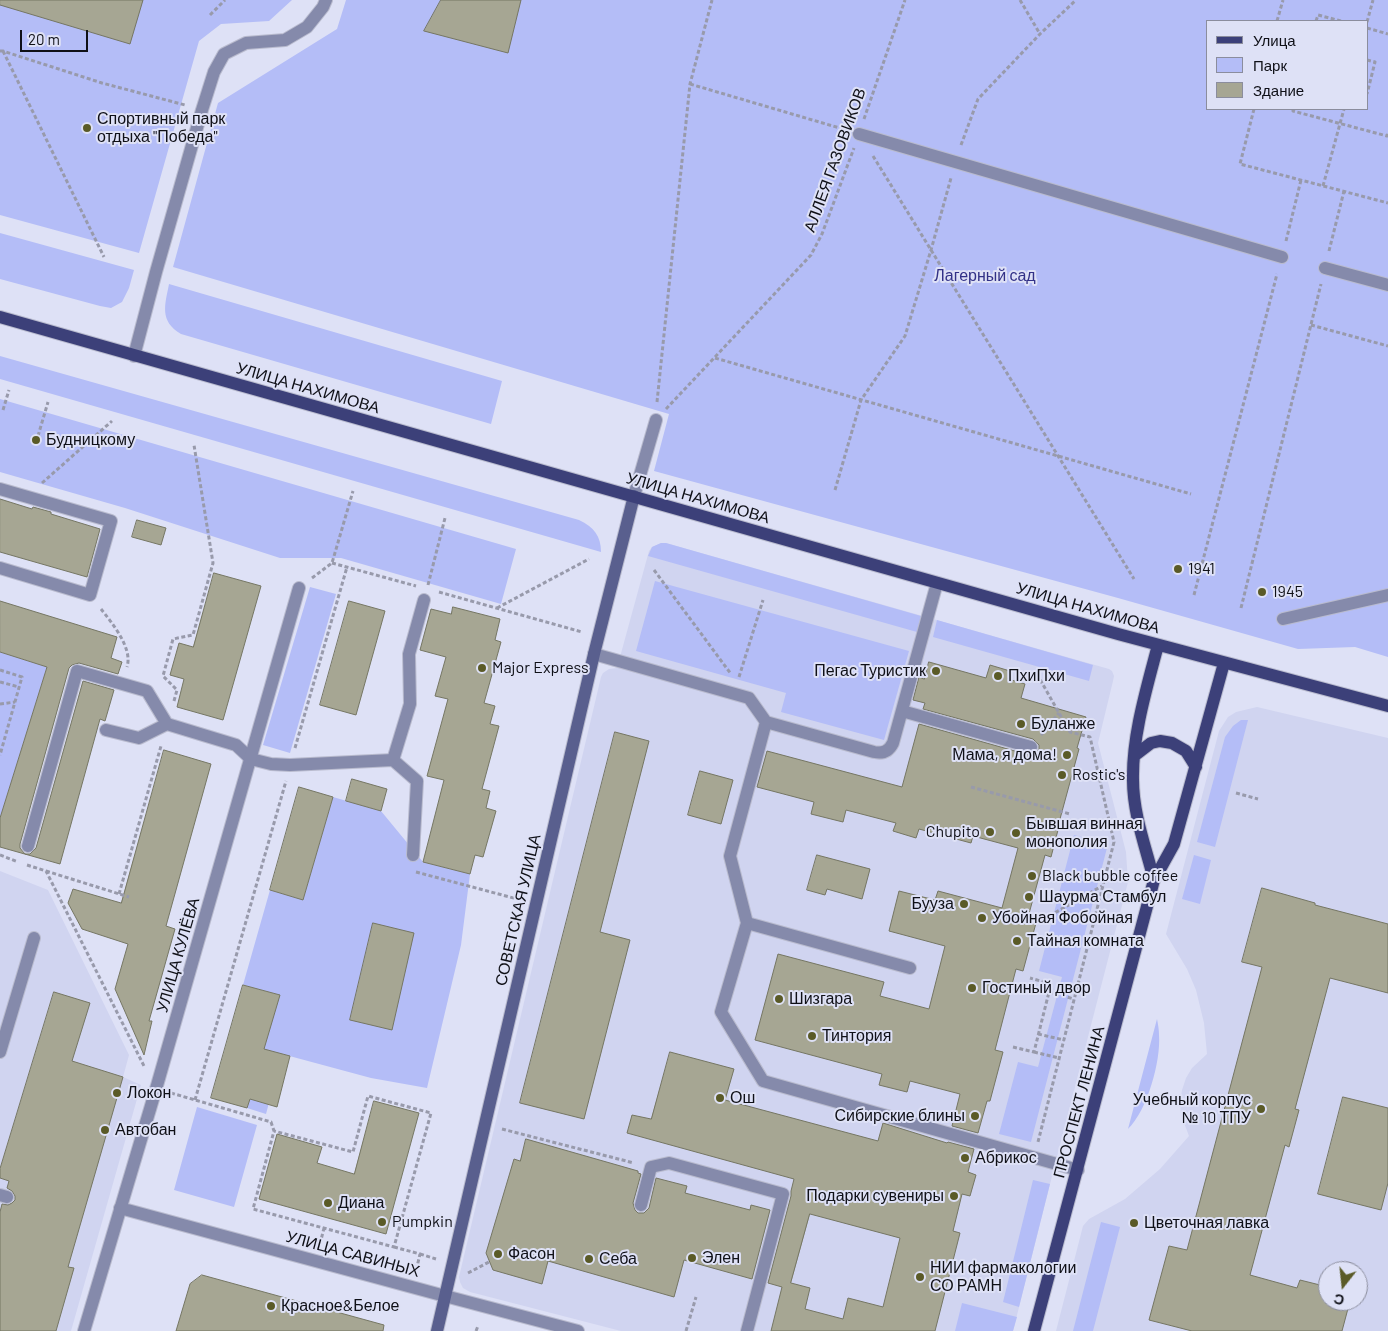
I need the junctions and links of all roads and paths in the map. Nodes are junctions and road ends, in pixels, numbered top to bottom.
1 (225, 0) edge
2 (326, 0) edge
3 (712, 0) edge
4 (905, 0) edge
5 (1020, 0) edge
6 (1076, 0) edge
7 (1283, 0) edge
8 (1372, 0) edge
9 (210, 15) dead end
10 (1277, 20) edge
11 (1316, 20) edge
12 (1337, 20) edge
13 (1367, 20) edge
14 (1368, 28) edge
15 (1040, 34) junction
16 (1388, 34) edge
17 (1, 51) edge
18 (1368, 60) edge
19 (690, 84) junction
20 (1368, 90) edge
21 (202, 110) junction
22 (1254, 110) edge
23 (1292, 110) edge
24 (1344, 110) edge
25 (1340, 123) junction
26 (859, 134) junction
27 (1388, 134) edge
28 (955, 162) junction
29 (1302, 180) junction
30 (1323, 186) junction
31 (1344, 191) junction
32 (1388, 203) edge
33 (931, 250) junction
34 (104, 257) dead end
35 (1282, 257) junction
36 (1325, 268) junction
37 (1388, 285) edge
38 (0, 318) edge
39 (1311, 325) junction
40 (1388, 346) edge
41 (134, 356) junction
42 (714, 358) junction
43 (9, 390) dead end
44 (861, 400) junction
45 (48, 402) dead end
46 (3, 410) dead end
47 (656, 420) junction
48 (112, 421) dead end
49 (38, 436) dead end
50 (194, 445) dead end
51 (1058, 456) junction
52 (0, 489) edge
53 (835, 490) dead end
54 (353, 491) dead end
55 (1191, 494) dead end
56 (634, 496) junction
57 (26, 497) junction
58 (445, 518) dead end
59 (589, 559) dead end
60 (332, 562) junction
61 (347, 567) junction
62 (0, 568) edge
63 (654, 570) dead end
64 (1134, 579) dead end
65 (937, 583) junction
66 (300, 588) joint
67 (425, 594) junction
68 (90, 595) junction
69 (1194, 595) dead end
70 (1388, 595) edge
71 (762, 600) dead end
72 (497, 608) junction
73 (1241, 608) dead end
74 (1283, 619) dead end
75 (599, 636) junction
76 (1158, 645) junction
77 (594, 654) junction
78 (1224, 663) junction
79 (0, 670) edge
80 (1038, 674) dead end
81 (0, 682) edge
82 (4, 683) junction
83 (737, 683) junction
84 (121, 684) junction
85 (0, 687) edge
86 (19, 687) junction
87 (749, 698) junction
88 (15, 702) junction
89 (0, 704) edge
90 (1388, 706) edge
91 (902, 711) junction
92 (1059, 714) junction
93 (766, 722) junction
94 (167, 724) junction
95 (106, 730) dead end
96 (1031, 747) joint
97 (0, 755) edge
98 (1134, 756) junction
99 (251, 759) junction
100 (393, 760) junction
101 (290, 765) junction
102 (1196, 767) junction
103 (971, 787) dead end
104 (1236, 793) dead end
105 (1258, 799) dead end
106 (1070, 814) dead end
107 (28, 846) dead end
108 (413, 855) joint
109 (0, 856) edge
110 (46, 871) junction
111 (1154, 880) junction
112 (1103, 886) junction
113 (119, 894) junction
114 (129, 897) dead end
115 (536, 904) junction
116 (1044, 919) dead end
117 (746, 923) junction
118 (34, 938) dead end
119 (910, 968) dead end
120 (1030, 978) dead end
121 (1049, 992) junction
122 (1074, 999) junction
123 (1038, 1034) junction
124 (1064, 1040) junction
125 (1013, 1047) dead end
126 (0, 1052) edge
127 (1034, 1052) junction
128 (1059, 1058) junction
129 (156, 1089) junction
130 (195, 1100) junction
131 (498, 1128) dead end
132 (274, 1131) junction
133 (1034, 1157) junction
134 (651, 1167) junction
135 (1078, 1170) junction
136 (641, 1205) dead end
137 (120, 1208) junction
138 (394, 1247) junction
139 (420, 1254) junction
140 (444, 1261) dead end
141 (489, 1262) dead end
142 (415, 1276) dead end
143 (463, 1276) dead end
144 (445, 1296) junction
145 (696, 1297) dead end
146 (478, 1326) dead end
147 (84, 1331) edge
148 (437, 1331) edge
149 (476, 1331) edge
150 (578, 1331) edge
151 (686, 1331) edge
152 (747, 1331) edge
153 (1034, 1331) edge

1 - 9 path
2 - 21 street
3 - 19 path
4 - 26 path, АЛЛЕЯ ГАЗОВИКОВ
5 - 15 path
6 - 15 path
7 - 10 path
8 - 13 path
11 - 12 path
14 - 16 path
15 - 28 path
17 - 21 path
17 - 34 path
18 - 20 path
19 - 26 path
19 - 47 path
21 - 41 street
22 - 29 path
23 - 25 path
24 - 25 path
25 - 27 path
25 - 30 path
26 - 28 street
26 - 33 path
26 - 42 path, АЛЛЕЯ ГАЗОВИКОВ
28 - 33 path
28 - 35 street
29 - 30 path
29 - 35 path
30 - 31 path
31 - 32 path
31 - 36 path
33 - 44 path
33 - 51 path
35 - 69 path
36 - 37 street
36 - 39 path
38 - 41 main road, УЛИЦА НАХИМОВА
39 - 40 path
39 - 73 path
41 - 56 main road, УЛИЦА НАХИМОВА
42 - 44 path
42 - 47 path, АЛЛЕЯ ГАЗОВИКОВ
43 - 46 path
44 - 51 path
44 - 53 path
45 - 49 path
47 - 56 street
48 - 57 path
50 - 94 path
51 - 55 path
51 - 64 path
52 - 57 street
54 - 60 path
56 - 65 main road, УЛИЦА НАХИМОВА
56 - 75 street, СОВЕТСКАЯ УЛИЦА
57 - 68 street
58 - 67 path
59 - 72 path
60 - 61 path
60 - 66 path
61 - 67 path
61 - 101 path
62 - 68 street
63 - 83 path
65 - 76 main road, УЛИЦА НАХИМОВА
65 - 91 street
66 - 99 street, УЛИЦА КУЛЁВА
67 - 72 path
67 - 100 street
68 - 84 path
70 - 74 street
71 - 83 path
72 - 75 path
75 - 77 street, СОВЕТСКАЯ УЛИЦА
76 - 78 main road, УЛИЦА НАХИМОВА
76 - 98 main road, ПРОСПЕКТ ЛЕНИНА
77 - 87 street
77 - 115 street, СОВЕТСКАЯ УЛИЦА
78 - 90 main road, УЛИЦА НАХИМОВА
78 - 102 main road, ПРОСПЕКТ ЛЕНИНА
79 - 86 path
80 - 92 path
81 - 82 path
82 - 85 path
82 - 86 path
83 - 87 path
84 - 94 street
84 - 107 street
86 - 88 path
87 - 93 street
88 - 89 path
88 - 97 path
91 - 93 street
91 - 96 street
92 - 96 path
92 - 112 path
93 - 117 street
94 - 95 street
94 - 99 street
94 - 113 path
98 - 102 main road
98 - 111 main road, ПРОСПЕКТ ЛЕНИНА
99 - 101 street
99 - 129 street, УЛИЦА КУЛЁВА
100 - 101 street
100 - 108 street
101 - 130 path
102 - 111 main road, ПРОСПЕКТ ЛЕНИНА
103 - 106 path
104 - 105 path
108 - 115 path
109 - 110 path
110 - 113 path
110 - 129 path
111 - 135 main road, ПРОСПЕКТ ЛЕНИНА
112 - 116 path
112 - 122 path
113 - 114 path
115 - 144 street, СОВЕТСКАЯ УЛИЦА
117 - 119 street
117 - 133 street
118 - 126 street
120 - 121 path
121 - 122 path
121 - 123 path
122 - 124 path
123 - 124 path
123 - 127 path
124 - 128 path
125 - 127 path
127 - 128 path
128 - 133 path
129 - 130 path
129 - 137 street, УЛИЦА КУЛЁВА
130 - 132 path
131 - 134 path
132 - 138 path
132 - 138 path
133 - 135 street
134 - 136 street
134 - 152 street
135 - 153 main road, ПРОСПЕКТ ЛЕНИНА
137 - 144 street, УЛИЦА САВИНЫХ
137 - 147 street, УЛИЦА КУЛЁВА
138 - 139 path
139 - 140 path
139 - 142 path
141 - 143 path
144 - 148 street, СОВЕТСКАЯ УЛИЦА
144 - 150 street, УЛИЦА САВИНЫХ
145 - 151 path
146 - 149 path

